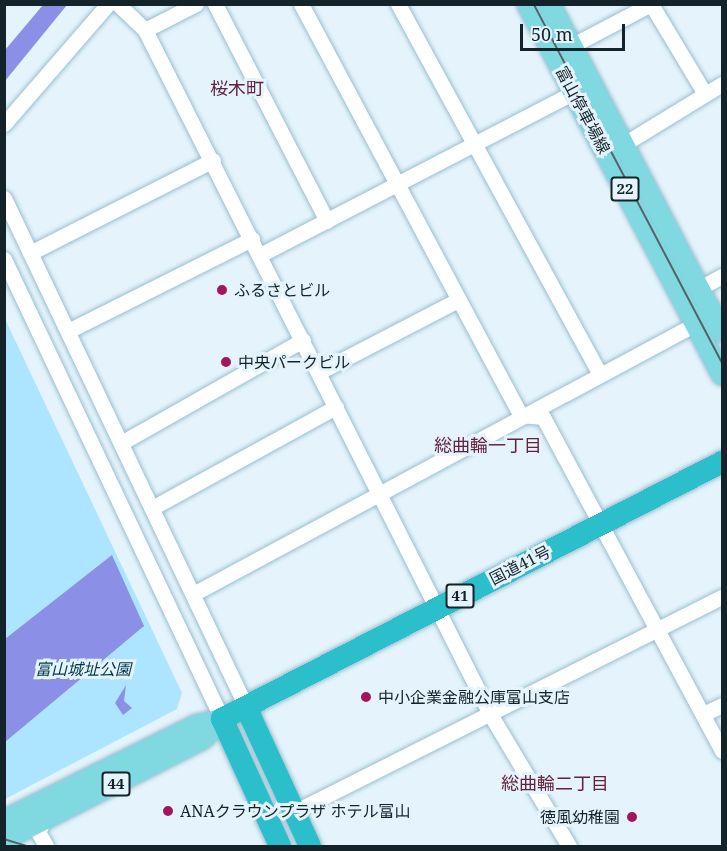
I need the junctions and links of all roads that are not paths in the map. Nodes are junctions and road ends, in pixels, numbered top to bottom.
1 (108, 4) edge
2 (118, 4) edge
3 (196, 4) edge
4 (215, 4) edge
5 (301, 4) edge
6 (398, 4) edge
7 (527, 4) edge
8 (549, 4) edge
9 (651, 4) edge
10 (146, 30) junction
11 (571, 46) junction
12 (723, 84) edge
13 (574, 92) junction
14 (705, 94) junction
15 (4, 124) edge
16 (624, 144) junction
17 (474, 147) junction
18 (213, 160) junction
19 (397, 186) junction
20 (4, 198) edge
21 (327, 221) junction
22 (252, 239) junction
23 (30, 253) junction
24 (260, 255) junction
25 (4, 259) edge
26 (723, 276) edge
27 (700, 288) junction
28 (458, 300) junction
29 (695, 324) junction
30 (68, 331) junction
31 (723, 332) edge
32 (303, 340) junction
33 (319, 372) junction
34 (600, 374) junction
35 (723, 375) edge
36 (336, 407) junction
37 (520, 416) junction
38 (121, 443) junction
39 (723, 462) edge
40 (380, 492) junction
41 (152, 508) junction
42 (601, 523) junction
43 (193, 594) junction
44 (723, 597) edge
45 (439, 607) junction
46 (659, 631) junction
47 (723, 705) edge
48 (246, 707) junction
49 (490, 714) junction
50 (703, 714) junction
51 (222, 719) junction
52 (723, 751) edge
53 (294, 812) junction
54 (44, 820) junction
55 (12, 838) edge
56 (277, 845) edge
57 (46, 846) edge
58 (310, 846) edge
59 (569, 846) edge

1 - 15 street
2 - 10 street
3 - 10 street
4 - 21 street
5 - 19 street
6 - 17 street
7 - 13 main road, 富山停車場線 / 22
8 - 11 main road, 富山停車場線 / 22
9 - 11 street
9 - 14 street
10 - 18 street
11 - 16 main road, 富山停車場線 / 22
12 - 14 street
13 - 17 street
13 - 29 main road, 富山停車場線 / 22
14 - 16 street
16 - 27 main road, 富山停車場線 / 22
17 - 19 street
17 - 34 street
18 - 22 street
18 - 23 street
19 - 21 street
19 - 28 street
20 - 23 street
21 - 24 street
22 - 24 street
22 - 30 street
23 - 30 street
24 - 32 street
25 - 51 street
26 - 27 street
27 - 31 main road, 富山停車場線 / 22
28 - 33 street
28 - 37 street
29 - 34 street
29 - 35 main road, 富山停車場線 / 22
30 - 38 street
32 - 33 street
32 - 38 street
33 - 36 street
34 - 37 street
36 - 40 street
36 - 41 street
37 - 40 street
37 - 42 street
38 - 41 street
39 - 42 highway, 国道41号 / 41
40 - 43 street
40 - 45 street
41 - 43 street
42 - 45 highway, 国道41号 / 41
42 - 46 street
43 - 48 street
44 - 46 street
45 - 48 highway, 国道41号 / 41
45 - 49 street
46 - 49 street
46 - 50 street
47 - 50 street
48 - 51 highway, 国道41号 / 41
48 - 53 highway
49 - 53 street
49 - 59 street
50 - 52 street
51 - 54 main road, 44
51 - 55 main road, 44
51 - 56 highway
53 - 58 highway
54 - 55 main road, 44
54 - 57 street

